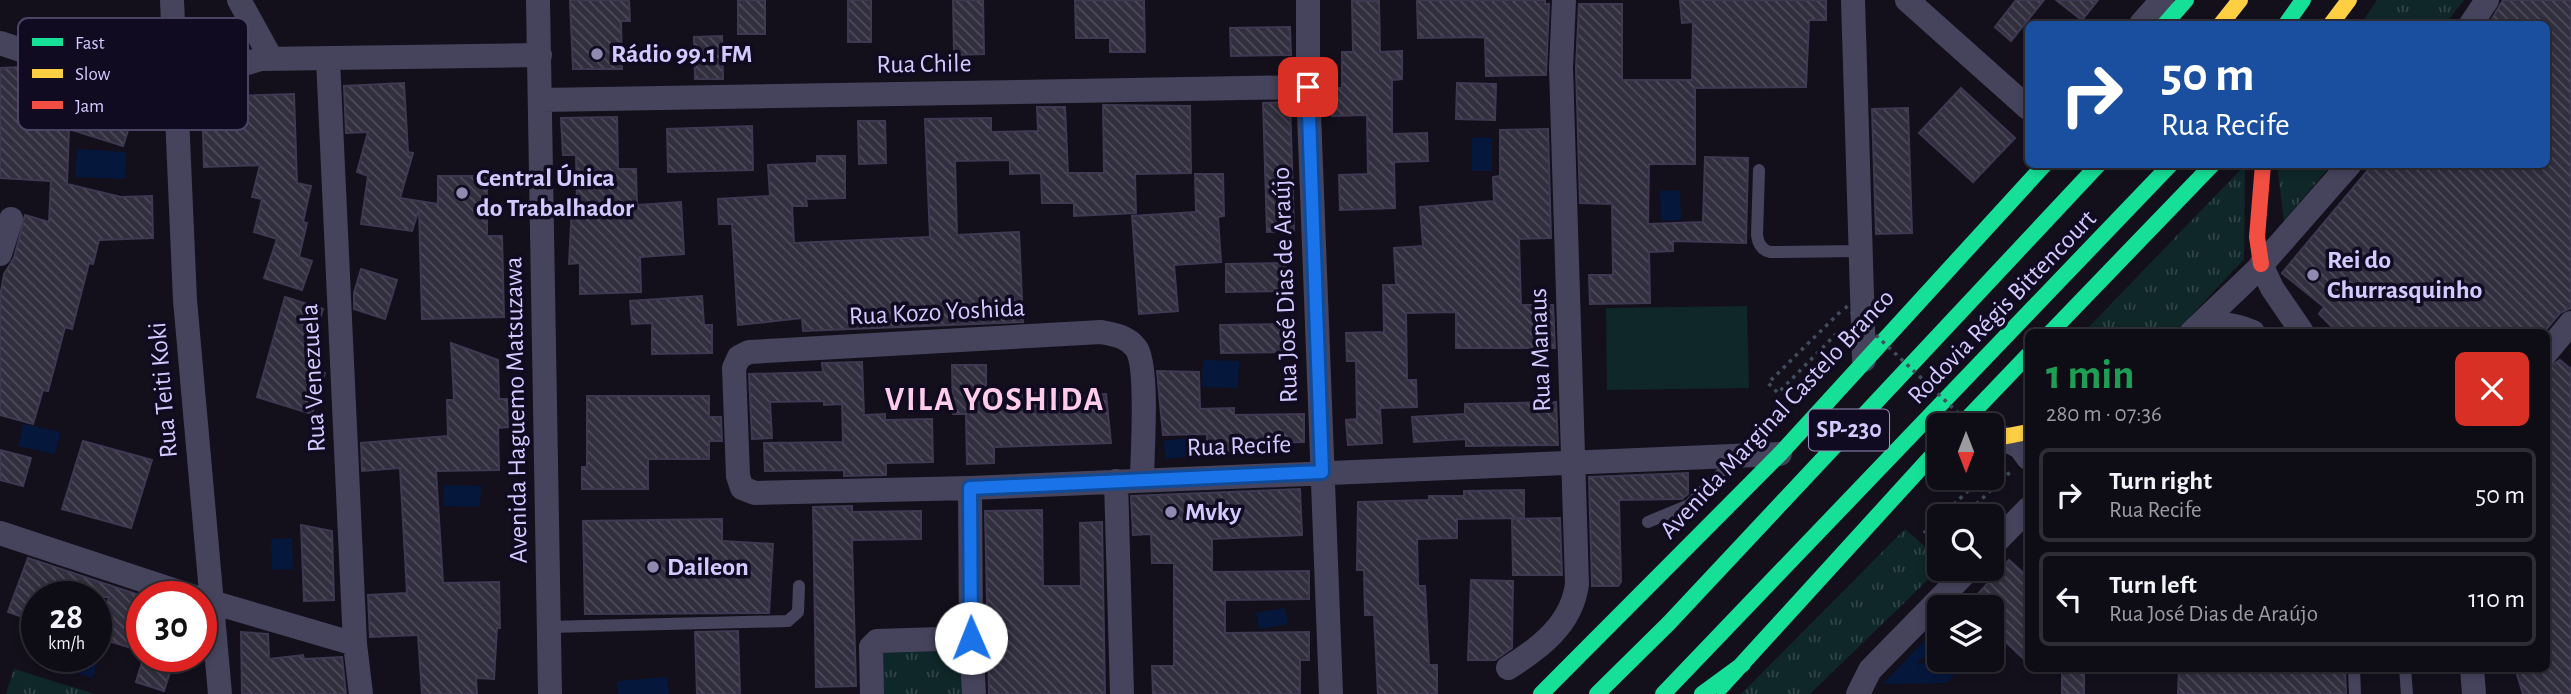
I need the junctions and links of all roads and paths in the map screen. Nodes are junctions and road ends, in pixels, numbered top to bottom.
1 (172, 0) edge
2 (239, 0) edge
3 (538, 0) edge
4 (1308, 0) edge
5 (1564, 0) edge
6 (1853, 0) edge
7 (1907, 0) edge
8 (2162, 0) edge
9 (2186, 0) edge
10 (2240, 0) edge
11 (2303, 0) edge
12 (2349, 0) edge
13 (2487, 0) edge
14 (173, 18) edge
15 (2144, 21) edge
16 (2168, 21) edge
17 (2223, 21) edge
18 (2288, 21) edge
19 (2333, 21) edge
20 (2473, 21) edge
21 (0, 43) edge
22 (18, 49) edge
23 (540, 55) junction
24 (271, 58) junction
25 (328, 59) junction
26 (248, 63) edge
27 (1308, 87) junction
28 (541, 100) junction
29 (2025, 105) edge
30 (179, 130) edge
31 (2041, 168) edge
32 (2095, 168) edge
33 (2167, 168) edge
34 (2209, 168) edge
35 (2263, 168) edge
36 (2346, 168) edge
37 (1759, 170) dead end
38 (11, 219) dead end
39 (1861, 251) junction
40 (0, 254) edge
41 (2261, 264) junction
42 (2571, 323) edge
43 (2054, 329) edge
44 (2196, 329) edge
45 (2199, 329) edge
46 (2244, 329) edge
47 (2293, 329) edge
48 (1863, 348) junction
49 (2550, 348) edge
50 (2025, 358) edge
51 (1958, 413) edge
52 (1972, 413) edge
53 (2025, 433) edge
54 (2004, 436) edge
55 (2004, 441) edge
56 (1780, 454) junction
57 (1740, 456) junction
58 (1574, 461) junction
59 (1927, 461) edge
60 (2022, 462) edge
61 (1322, 472) junction
62 (1142, 480) junction
63 (1116, 481) junction
64 (1927, 481) edge
65 (742, 488) joint
66 (970, 488) junction
67 (1969, 490) edge
68 (2025, 499) edge
69 (1954, 504) edge
70 (1977, 504) edge
71 (2025, 512) edge
72 (1648, 522) dead end
73 (1868, 522) junction
74 (2009, 528) junction
75 (0, 533) edge
76 (2004, 533) edge
77 (148, 581) edge
78 (202, 581) edge
79 (1957, 581) edge
80 (799, 586) dead end
81 (217, 603) edge
82 (549, 627) junction
83 (971, 638) junction
84 (355, 644) junction
85 (1743, 664) junction
86 (1508, 668) dead end
87 (216, 672) edge
88 (2354, 672) edge
89 (2405, 672) edge
90 (2472, 672) edge
91 (220, 694) edge
92 (361, 694) edge
93 (550, 694) edge
94 (872, 694) edge
95 (974, 694) edge
96 (1122, 694) edge
97 (1331, 694) edge
98 (1541, 694) edge
99 (1597, 694) edge
100 (1663, 694) edge
101 (1702, 694) edge
102 (1715, 694) edge
103 (1858, 694) edge
104 (2355, 694) edge
105 (2407, 694) edge
106 (2474, 694) edge

1 - 14 street, Rua Teiti Koki
2 - 24 street
3 - 23 street, Avenida Haguemo Matsuzawa
4 - 27 street, Rua José Dias de Araújo
5 - 58 street, Rua Manaus
6 - 39 street
7 - 29 street
8 - 15 street
9 - 16 main road
10 - 17 main road
11 - 18 main road
12 - 19 main road
13 - 20 street
21 - 22 street
23 - 25 street
23 - 28 street, Avenida Haguemo Matsuzawa
24 - 25 street
24 - 26 street
25 - 84 street, Rua Venezuela
27 - 28 street, Rua Chile
27 - 61 street, Rua José Dias de Araújo
28 - 82 street, Avenida Haguemo Matsuzawa
30 - 78 street, Rua Teiti Koki
31 - 48 main road, Avenida Marginal Castelo Branco
32 - 99 main road, Rodovia Régis Bittencourt / SP-230
33 - 100 main road, Rodovia Régis Bittencourt / SP-230
34 - 43 main road
35 - 41 main road
36 - 41 street
37 - 39 lane
38 - 40 street
39 - 48 street
41 - 44 street
41 - 47 street
42 - 49 street
45 - 46 street
48 - 51 path, bridge
48 - 56 main road, Avenida Marginal Castelo Branco
50 - 52 main road
53 - 54 main road
55 - 60 street
56 - 57 street, Rua Recife
56 - 98 main road, Avenida Marginal Castelo Branco
57 - 58 street, Rua Recife
57 - 72 lane
58 - 61 street, Rua Recife
58 - 86 street, Rua Manaus
59 - 73 main road
60 - 70 path
61 - 62 street, Rua Recife
61 - 97 street, Rua José Dias de Araújo
62 - 63 street, Rua Recife
62 - 65 street, Rua Kozo Yoshida
63 - 66 street, Rua Recife
63 - 96 street
64 - 73 main road
65 - 66 street, Rua Recife
66 - 83 street
67 - 69 path
68 - 74 street
71 - 74 street
73 - 85 main road
74 - 76 street
75 - 77 street
79 - 103 street
80 - 82 lane
81 - 84 street
82 - 93 street, Avenida Haguemo Matsuzawa
83 - 94 street
83 - 95 street
84 - 92 street, Rua Venezuela
85 - 101 main road
85 - 102 main road
87 - 91 street, Rua Teiti Koki
88 - 104 lane
89 - 105 lane
90 - 106 street

